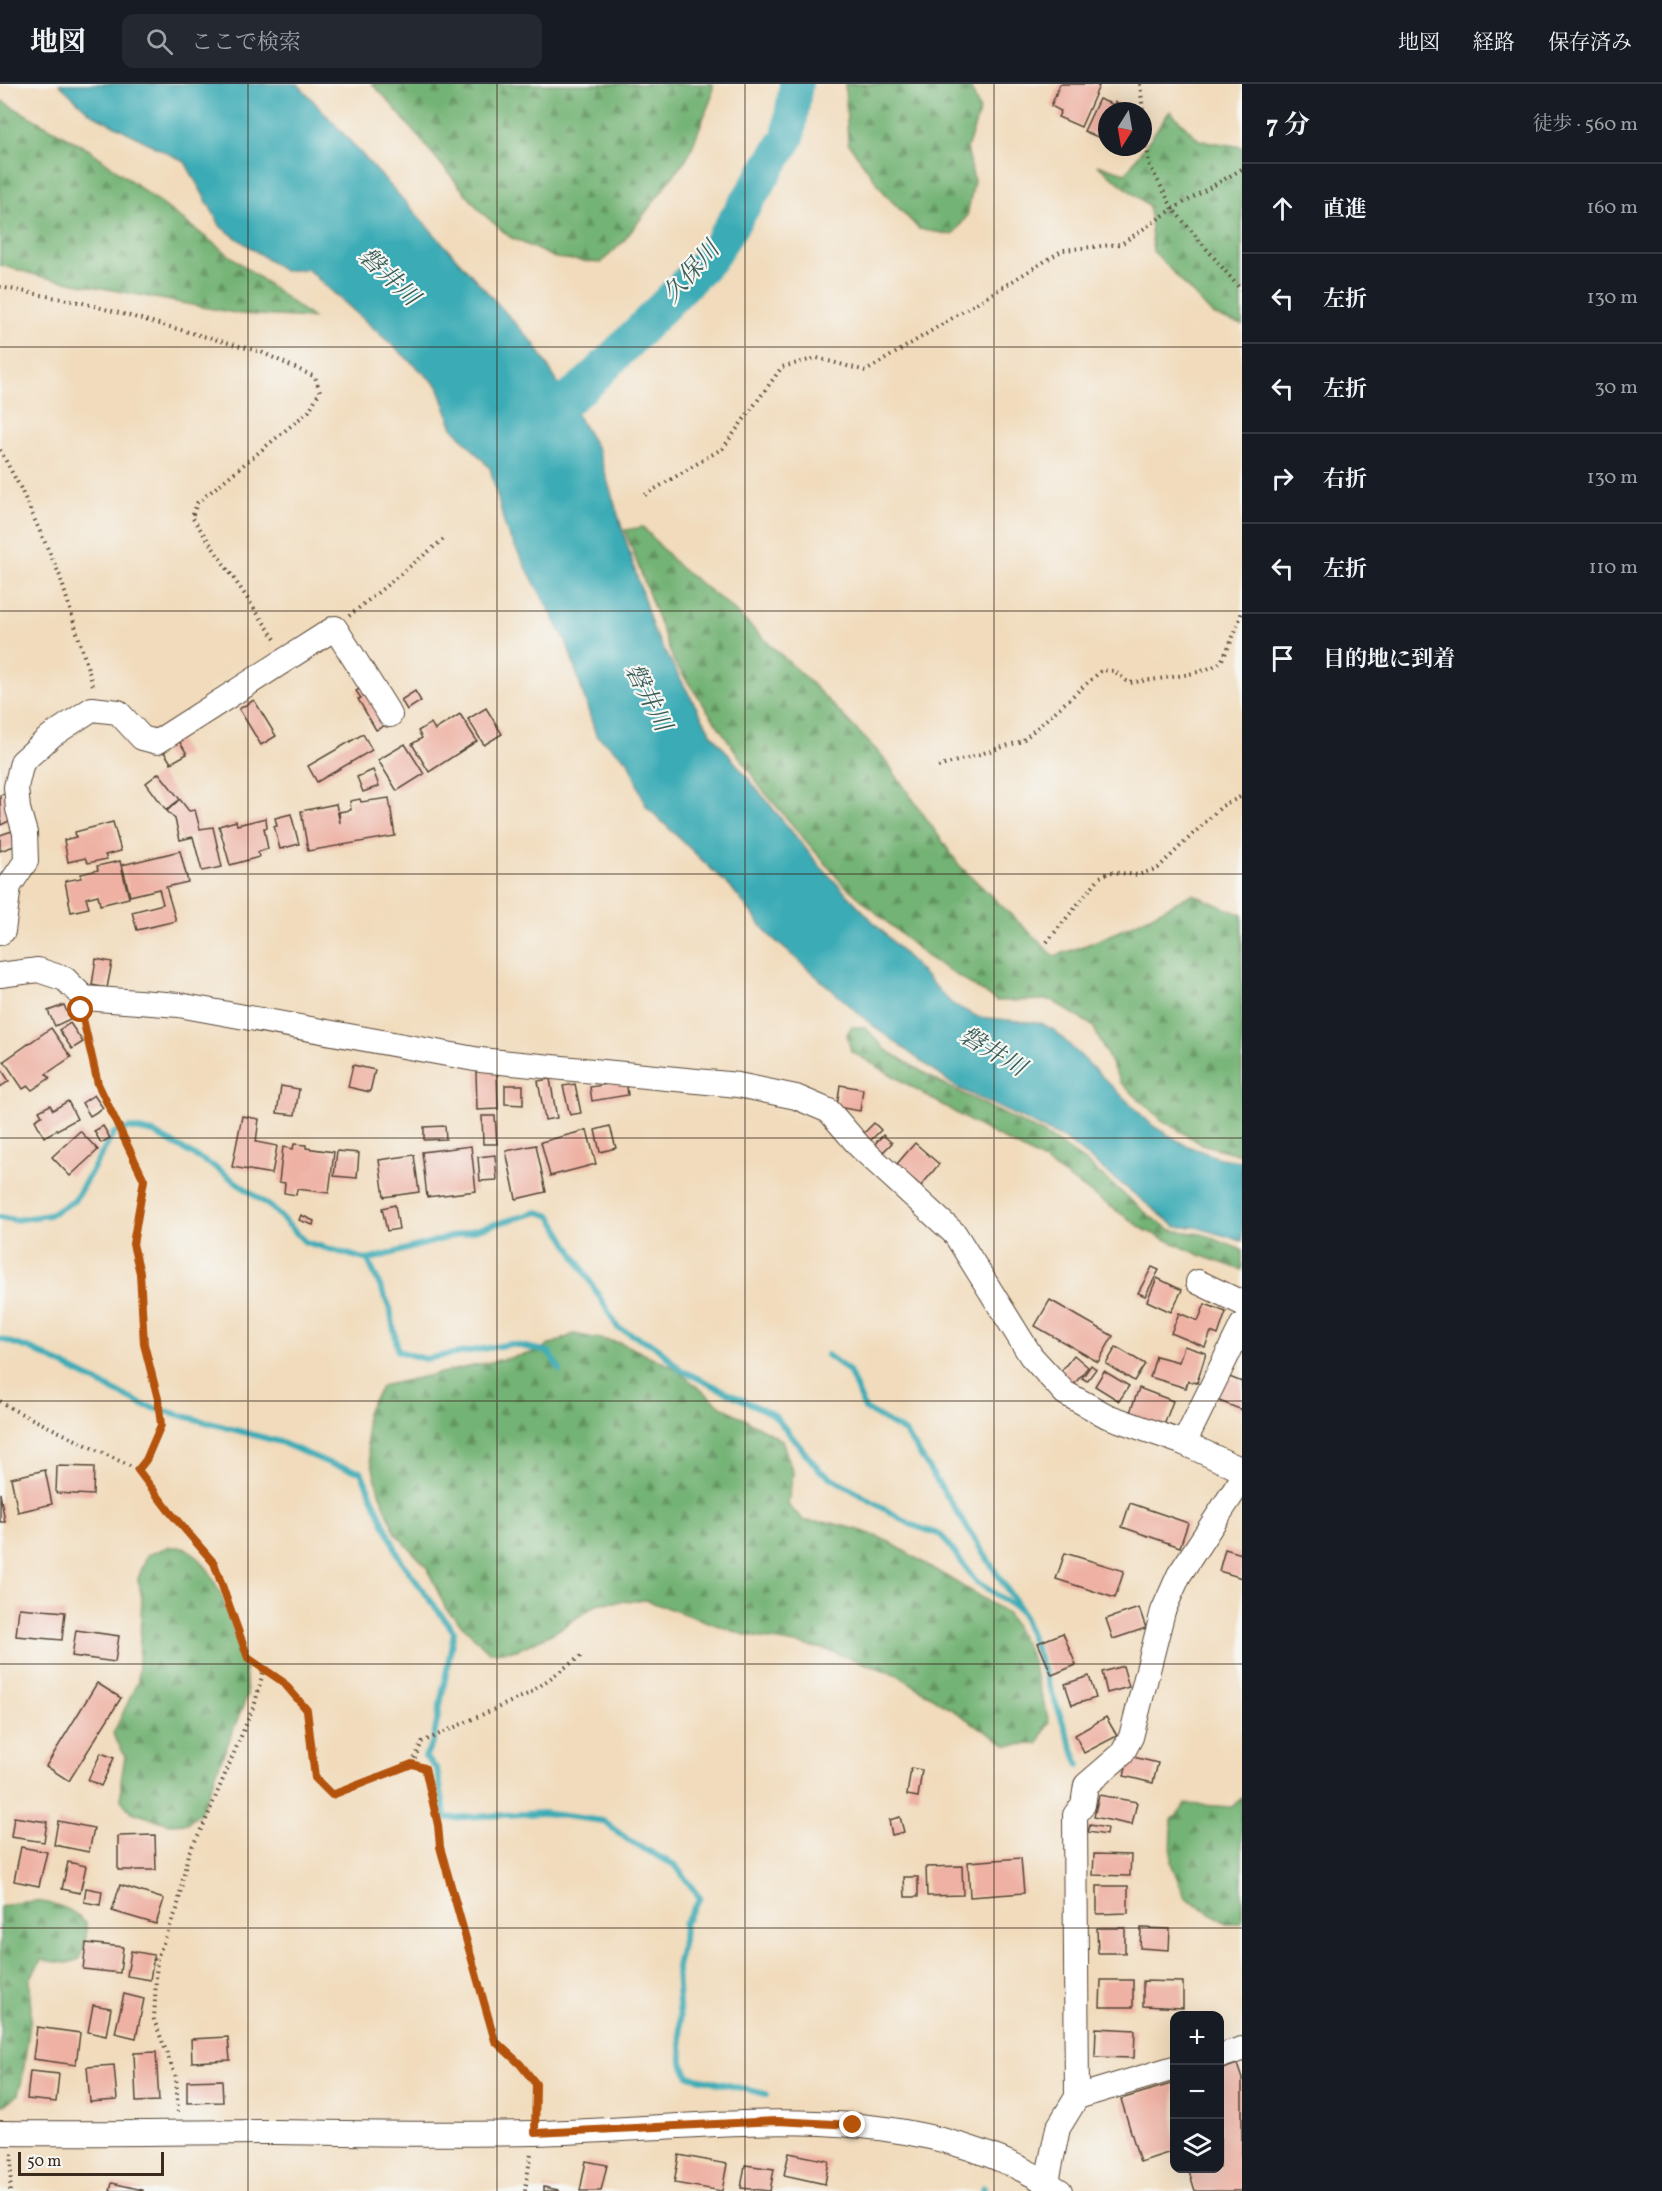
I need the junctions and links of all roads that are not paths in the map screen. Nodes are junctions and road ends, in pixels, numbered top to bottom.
1 (390, 715) dead end
2 (0, 933) edge
3 (0, 975) edge
4 (1198, 1282) dead end
5 (1242, 1303) edge
6 (1242, 1326) edge
7 (1184, 1443) junction
8 (1242, 1470) edge
9 (1242, 1479) edge
10 (1242, 2049) edge
11 (1224, 2055) edge
12 (1170, 2069) edge
13 (1077, 2097) junction
14 (7, 2133) edge
15 (1051, 2188) edge

1 - 2 street
3 - 7 street
4 - 5 street
6 - 7 street
7 - 8 street
9 - 13 street
10 - 11 street
12 - 13 street
13 - 15 street
14 - 15 street

